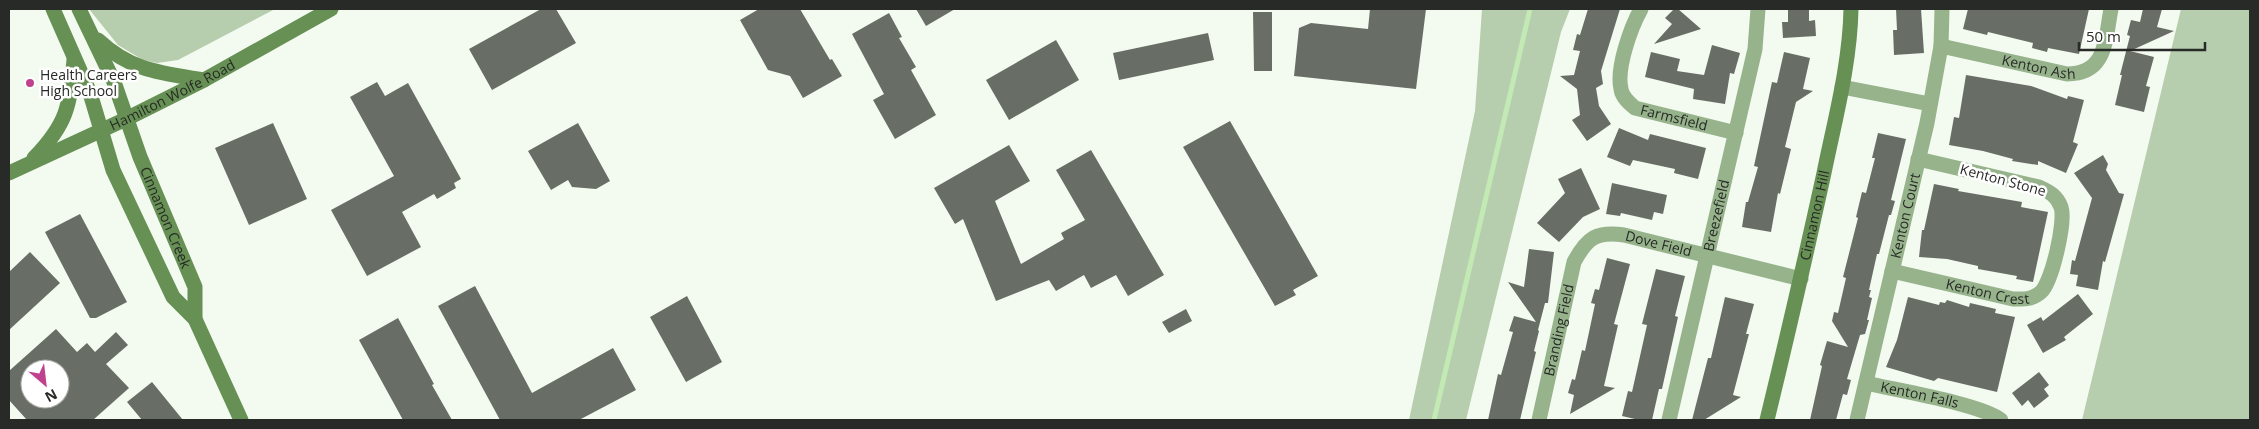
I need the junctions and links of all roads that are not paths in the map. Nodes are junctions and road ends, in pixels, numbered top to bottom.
1 (53, 9) edge
2 (79, 9) edge
3 (331, 9) edge
4 (1641, 9) edge
5 (1758, 9) edge
6 (1851, 9) edge
7 (1942, 9) edge
8 (2111, 9) edge
9 (93, 36) junction
10 (1941, 46) junction
11 (75, 56) junction
12 (204, 80) junction
13 (1842, 87) junction
14 (1930, 104) junction
15 (126, 119) junction
16 (101, 130) junction
17 (1736, 133) junction
18 (1918, 159) junction
19 (28, 164) junction
20 (9, 173) edge
21 (1587, 243) joint
22 (1708, 255) junction
23 (2055, 255) joint
24 (1892, 271) junction
25 (1801, 279) junction
26 (195, 319) junction
27 (1866, 384) junction
28 (241, 420) edge
29 (1538, 420) edge
30 (1669, 420) edge
31 (1767, 420) edge
32 (1857, 420) edge
33 (2001, 420) edge

1 - 11 street, Cinnamon Creek
2 - 9 street, Cinnamon Creek
3 - 12 street, Hamilton Wolfe Road
4 - 17 street, Farmsfield
5 - 17 street, Breezefield
6 - 13 street, Cinnamon Hill
7 - 10 street, Kenton Court
8 - 10 street, Kenton Ash
9 - 12 street
9 - 15 street, Cinnamon Creek
10 - 14 street, Kenton Court
11 - 16 street, Cinnamon Creek
11 - 19 street
12 - 15 street, Hamilton Wolfe Road
13 - 14 street
13 - 25 street, Cinnamon Hill
14 - 18 street, Kenton Court
15 - 16 street, Hamilton Wolfe Road
15 - 26 street, Cinnamon Creek
16 - 19 street, Hamilton Wolfe Road
16 - 26 street, Cinnamon Creek
17 - 22 street, Breezefield
18 - 23 street, Kenton Stone
18 - 24 street, Kenton Court
19 - 20 street, Hamilton Wolfe Road
21 - 22 street, Dove Field
21 - 29 street, Branding Field
22 - 25 street, Dove Field
22 - 30 street, Breezefield
23 - 24 street, Kenton Crest
24 - 27 street, Kenton Court
25 - 31 street, Cinnamon Hill
26 - 28 street, Cinnamon Creek
27 - 32 street, Kenton Court
27 - 33 street, Kenton Falls

